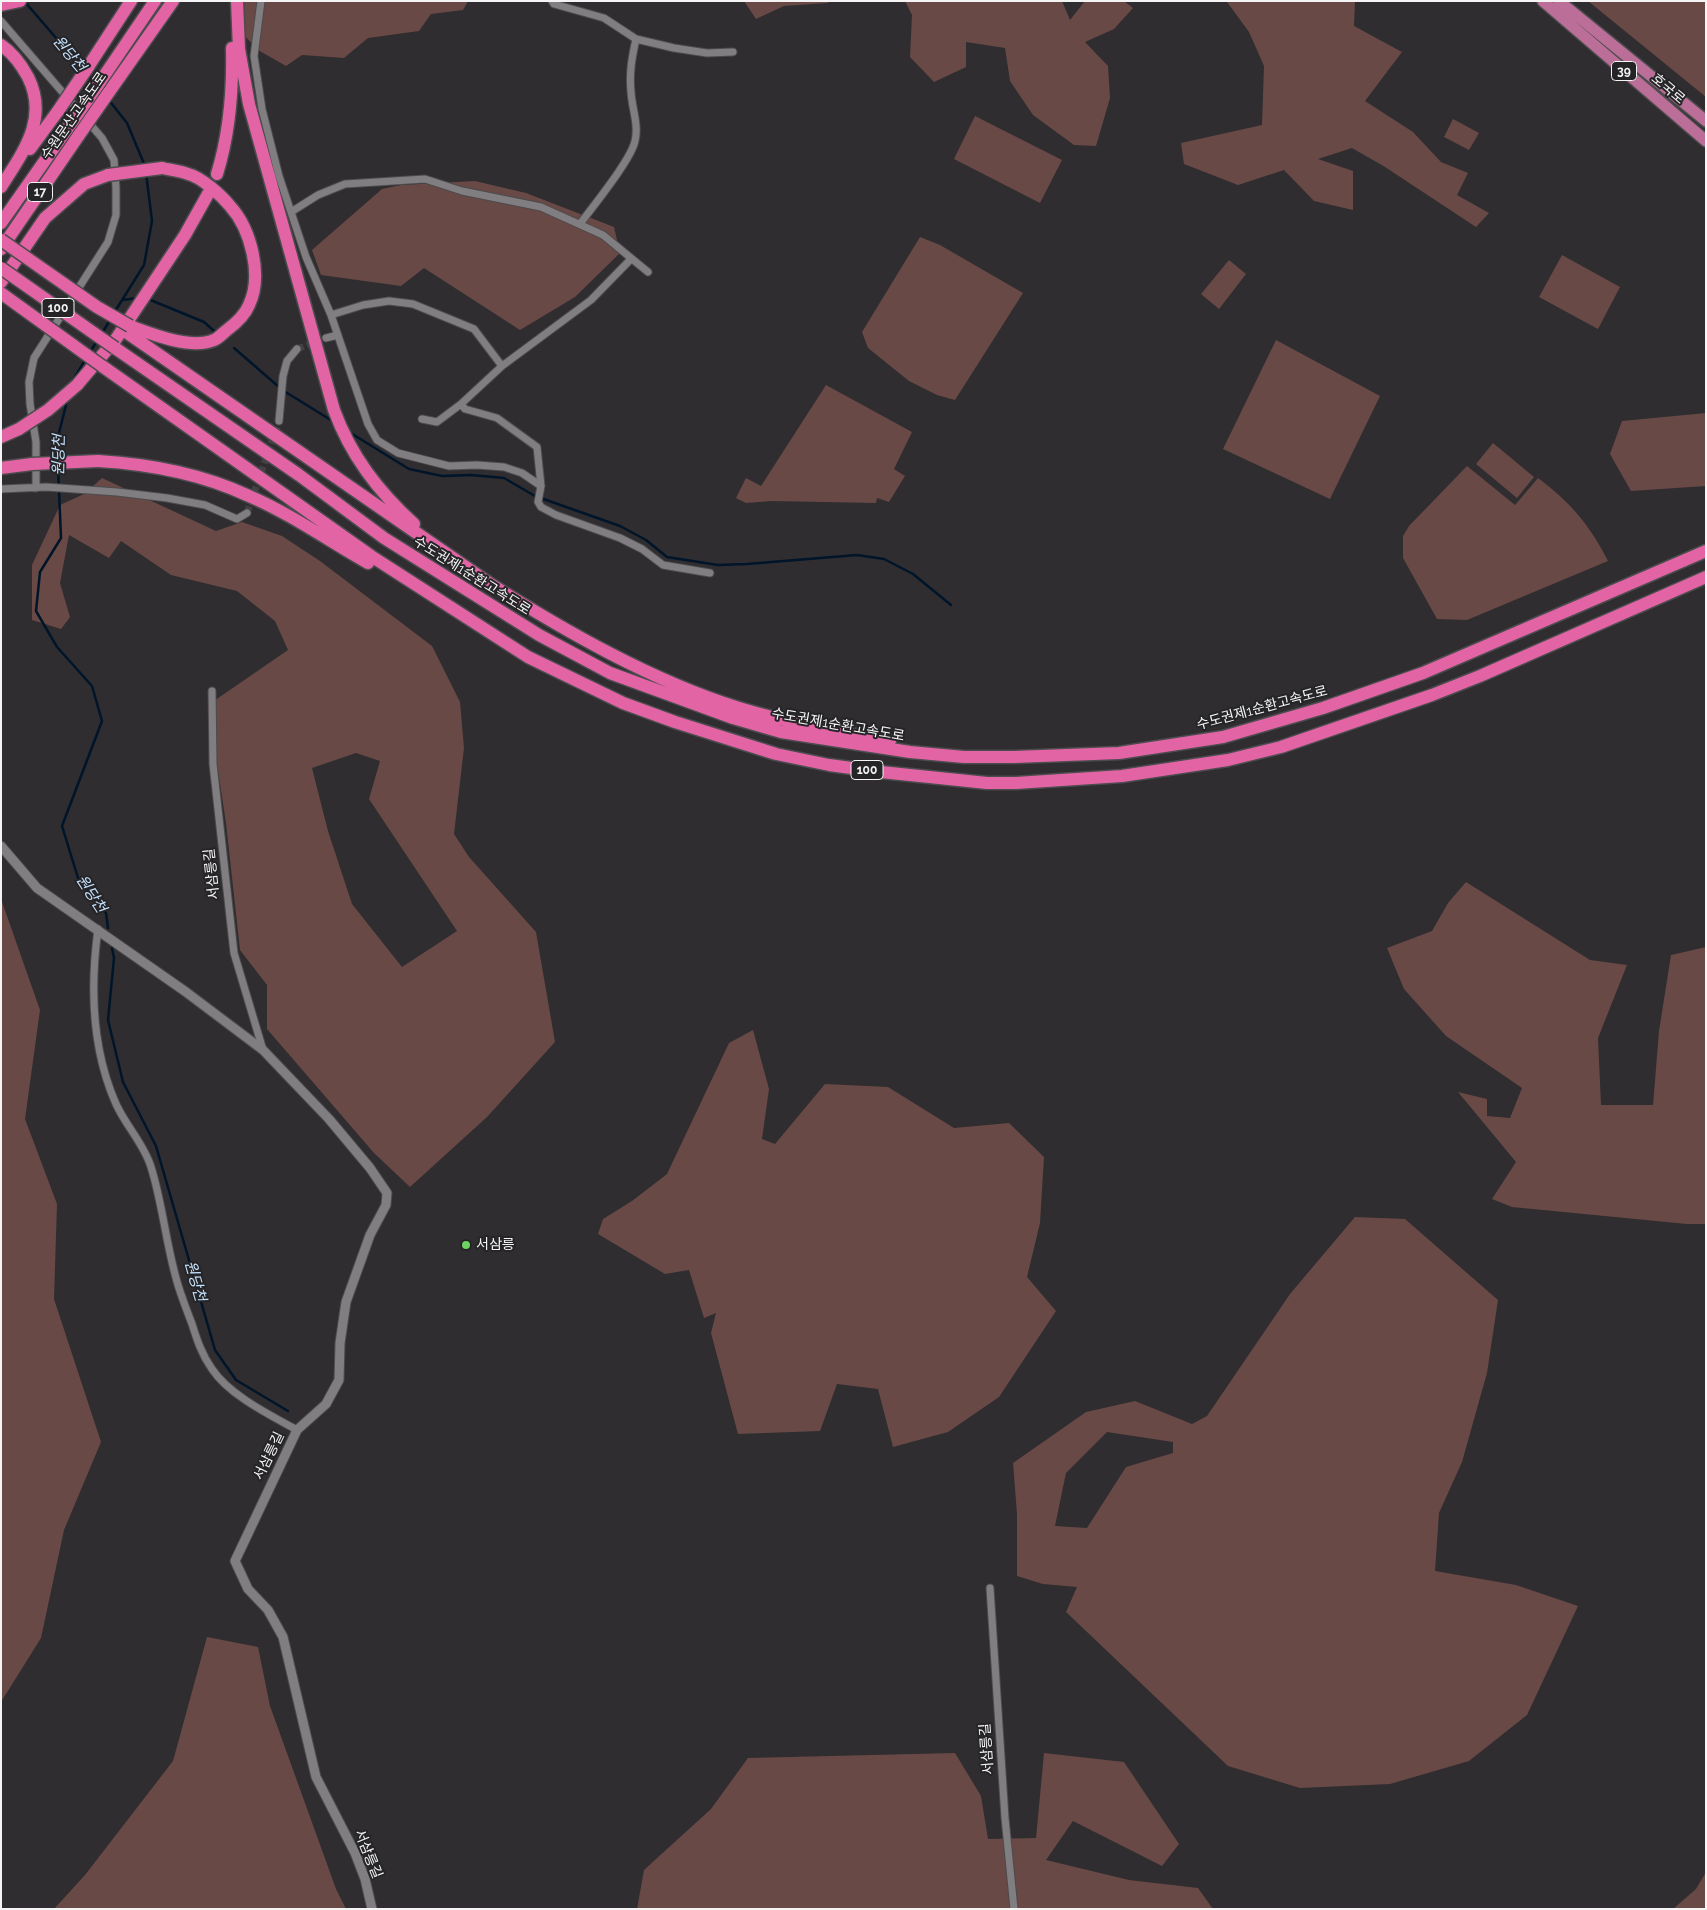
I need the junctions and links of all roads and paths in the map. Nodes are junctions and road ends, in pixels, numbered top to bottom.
1 (20, 1) edge
2 (131, 1) edge
3 (155, 1) edge
4 (172, 1) edge
5 (235, 1) edge
6 (261, 1) edge
7 (552, 1) edge
8 (1543, 1) edge
9 (1559, 1) edge
10 (1, 5) edge
11 (1, 21) edge
12 (636, 39) junction
13 (1, 45) edge
14 (733, 52) dead end
15 (1706, 121) edge
16 (74, 130) junction
17 (1706, 141) edge
18 (217, 174) dead end
19 (1, 188) edge
20 (208, 194) dead end
21 (291, 212) junction
22 (1, 223) edge
23 (580, 224) junction
24 (1, 240) edge
25 (1, 249) edge
26 (632, 259) junction
27 (1, 268) edge
28 (648, 272) dead end
29 (1, 282) edge
30 (1, 293) edge
31 (331, 315) junction
32 (128, 329) junction
33 (338, 335) junction
34 (326, 338) tunnel mouth
35 (297, 349) tunnel mouth
36 (502, 366) junction
37 (461, 404) junction
38 (422, 419) dead end
39 (280, 421) tunnel mouth
40 (1, 436) edge
41 (1, 468) edge
42 (36, 488) junction
43 (1, 489) edge
44 (540, 489) junction
45 (247, 513) dead end
46 (1706, 550) edge
47 (710, 573) dead end
48 (1706, 577) edge
49 (514, 599) junction
50 (482, 628) junction
51 (212, 691) dead end
52 (989, 757) junction
53 (1, 846) edge
54 (98, 930) junction
55 (263, 1050) junction
56 (297, 1430) junction
57 (990, 1588) dead end
58 (372, 1909) edge
59 (1014, 1909) edge

1 - 10 highway
2 - 19 highway, bridge
3 - 16 highway, 수원문산고속도로 / 17, bridge
4 - 16 highway, 수원문산고속도로 / 17, bridge
5 - 18 highway
5 - 49 highway
6 - 21 street
7 - 12 street
8 - 17 main road, 호국로 / 39
9 - 15 main road, 호국로 / 39
11 - 42 street
12 - 14 street
12 - 23 street
13 - 19 highway
16 - 22 highway, 수원문산고속도로 / 17
16 - 25 highway, 수원문산고속도로 / 17
20 - 40 highway, bridge
21 - 23 street
21 - 31 street
23 - 26 street
24 - 32 highway, bridge
26 - 28 street
26 - 36 street
27 - 52 highway, 수도권제1순환고속도로 / 100, bridge
29 - 32 highway, bridge
30 - 50 highway, 100, bridge
31 - 33 street
31 - 36 street
32 - 49 highway
33 - 34 street
33 - 44 street
35 - 39 street
36 - 37 street
37 - 38 street
37 - 44 street
41 - 50 highway, bridge
42 - 43 street
42 - 45 street
44 - 47 street
46 - 52 highway, 수도권제1순환고속도로 / 100
48 - 50 highway, 100
49 - 52 highway
51 - 55 street, 서삼릉길
53 - 54 street, 서삼릉길
54 - 55 street, 서삼릉길
54 - 56 street
55 - 56 street, 서삼릉길
56 - 58 street, 서삼릉길
57 - 59 street, 서삼릉길

